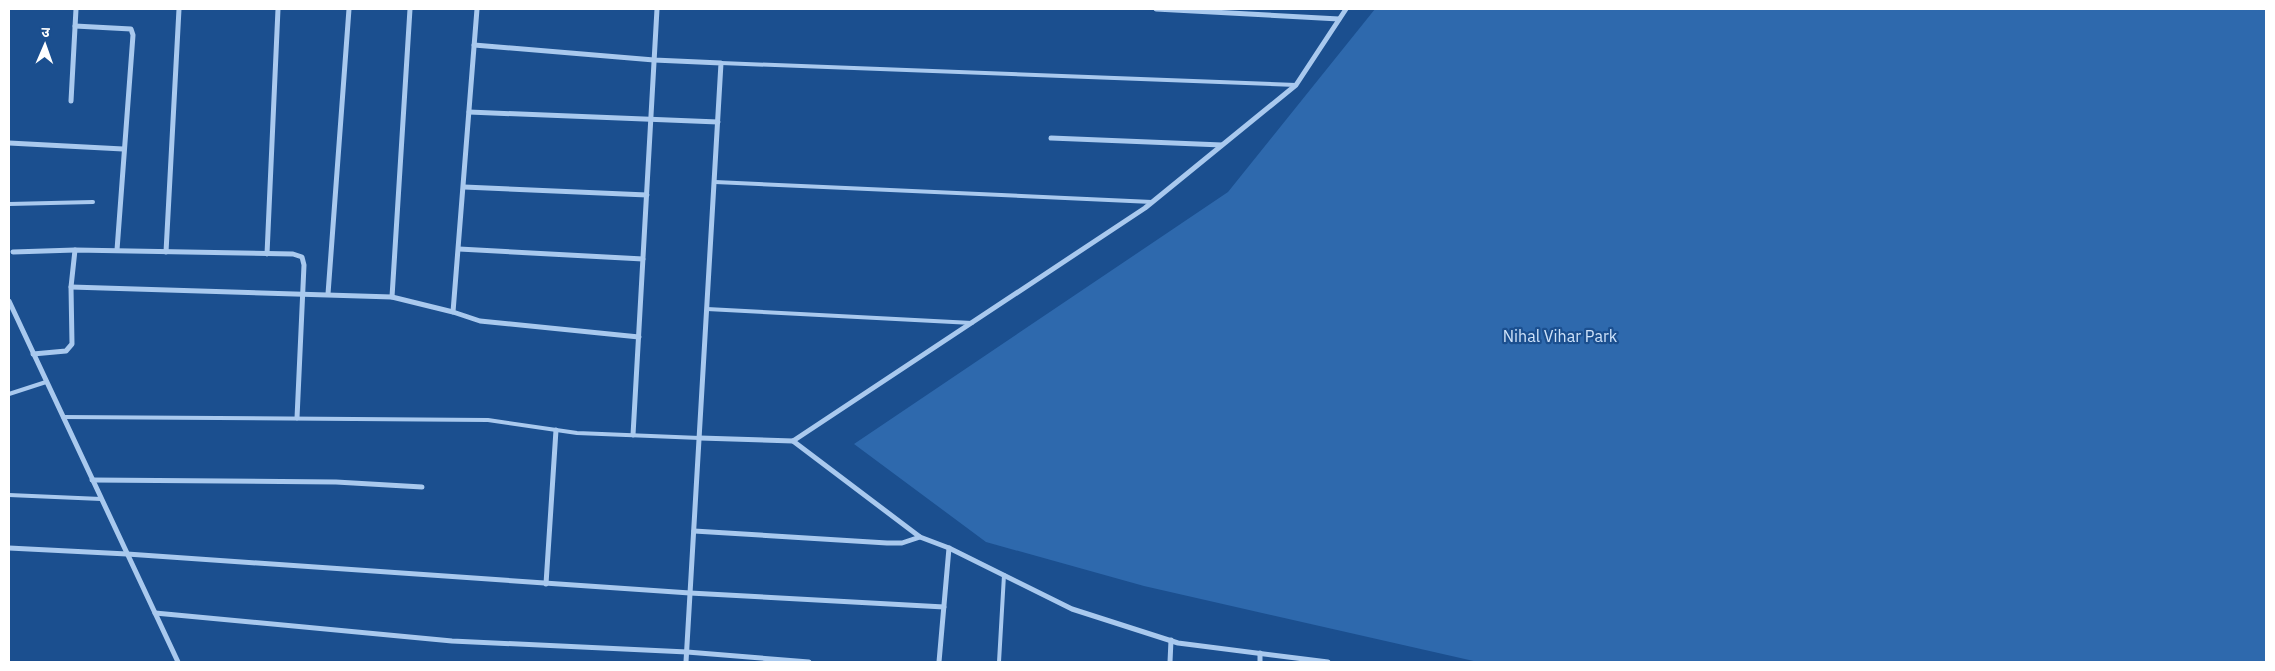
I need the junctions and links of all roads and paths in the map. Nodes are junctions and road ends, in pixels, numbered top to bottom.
1 (76, 9) edge
2 (179, 9) edge
3 (278, 9) edge
4 (349, 9) edge
5 (410, 9) edge
6 (477, 9) edge
7 (657, 9) edge
8 (1156, 9) edge
9 (1346, 9) edge
10 (1339, 19) junction
11 (75, 26) junction
12 (474, 45) junction
13 (654, 60) junction
14 (722, 63) junction
15 (1296, 85) junction
16 (71, 102) dead end
17 (469, 112) junction
18 (651, 119) junction
19 (718, 122) junction
20 (1051, 138) dead end
21 (9, 142) edge
22 (1222, 145) junction
23 (123, 149) junction
24 (715, 182) junction
25 (464, 187) junction
26 (647, 195) junction
27 (93, 202) dead end
28 (1152, 202) junction
29 (9, 204) edge
30 (459, 249) junction
31 (75, 250) junction
32 (117, 250) junction
33 (13, 252) dead end
34 (166, 252) junction
35 (267, 254) junction
36 (643, 259) junction
37 (71, 287) junction
38 (302, 293) junction
39 (328, 294) junction
40 (392, 297) junction
41 (9, 301) edge
42 (708, 309) junction
43 (453, 312) junction
44 (972, 323) junction
45 (639, 337) junction
46 (33, 354) junction
47 (46, 382) junction
48 (9, 394) edge
49 (62, 417) junction
50 (297, 418) junction
51 (556, 430) junction
52 (634, 435) junction
53 (700, 438) junction
54 (793, 441) junction
55 (92, 480) junction
56 (422, 487) dead end
57 (9, 495) edge
58 (101, 499) junction
59 (694, 531) junction
60 (920, 537) junction
61 (9, 548) edge
62 (949, 548) junction
63 (127, 554) junction
64 (1004, 575) junction
65 (546, 584) junction
66 (690, 593) junction
67 (944, 607) junction
68 (154, 613) junction
69 (1171, 640) junction
70 (687, 652) junction
71 (1260, 653) junction
72 (178, 662) edge
73 (686, 662) edge
74 (809, 662) edge
75 (939, 662) edge
76 (999, 662) edge
77 (1170, 662) edge
78 (1260, 662) edge
79 (1326, 662) edge

1 - 11 street
2 - 34 street
3 - 35 street
4 - 39 street
5 - 40 street
6 - 12 street
7 - 13 street
8 - 10 street
9 - 10 street
10 - 15 street
11 - 16 street
11 - 23 street
12 - 13 street
12 - 17 street
13 - 14 street
13 - 18 street
14 - 15 lane
14 - 19 street
15 - 22 street
17 - 18 street
17 - 25 street
18 - 19 street
18 - 26 street
19 - 24 street
20 - 22 street
21 - 23 street
22 - 28 street
23 - 32 street
24 - 28 lane
24 - 42 street
25 - 26 street
25 - 30 street
26 - 36 street
27 - 29 lane
28 - 44 street
30 - 36 street
30 - 43 street
31 - 32 street
31 - 33 street
31 - 37 street
32 - 34 street
34 - 35 street
35 - 38 street
36 - 45 street
37 - 38 street
37 - 46 street
38 - 39 street
38 - 50 street
39 - 40 street
40 - 43 street
41 - 46 street
42 - 44 lane
42 - 53 street
43 - 45 street
44 - 54 street
45 - 52 street
46 - 47 street
47 - 48 lane
47 - 49 street
49 - 50 lane
49 - 55 street
50 - 51 lane
51 - 52 lane
51 - 65 street
52 - 53 lane
53 - 54 street
53 - 59 street
54 - 60 street
55 - 56 street
55 - 58 street
57 - 58 lane
58 - 63 street
59 - 60 street
59 - 66 street
60 - 62 street
61 - 63 street
62 - 64 street
62 - 67 street
63 - 65 street
63 - 68 street
64 - 69 street
64 - 76 lane
65 - 66 street
66 - 67 street
66 - 70 street
67 - 75 street
68 - 70 street
68 - 72 street
69 - 71 street
69 - 77 street
70 - 73 street
70 - 74 street
71 - 78 street
71 - 79 street

